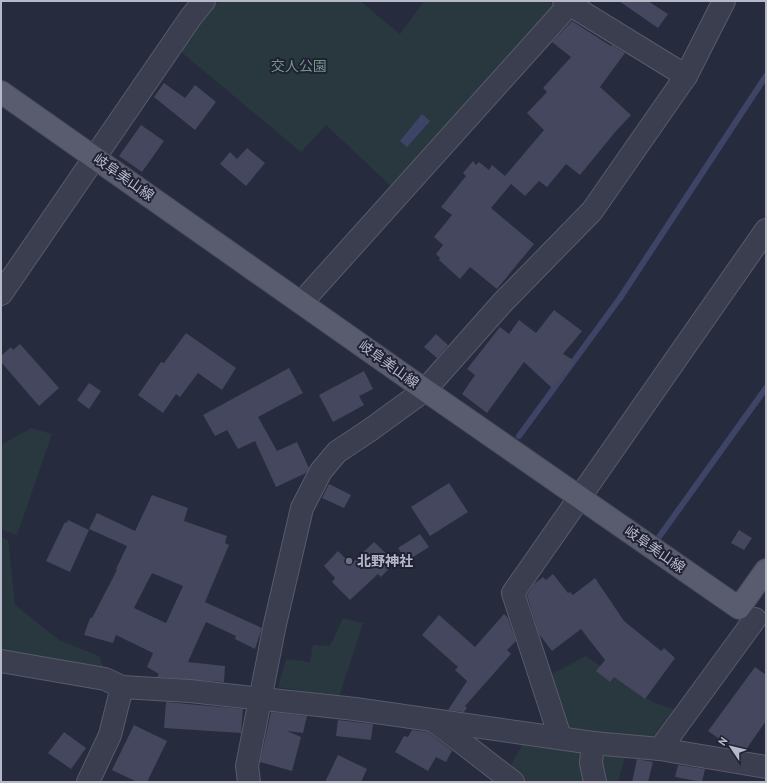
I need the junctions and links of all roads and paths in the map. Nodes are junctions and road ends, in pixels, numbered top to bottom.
1 (204, 1) edge
2 (724, 1) edge
3 (567, 3) edge
4 (686, 76) junction
5 (1, 92) edge
6 (95, 157) junction
7 (766, 230) edge
8 (1, 294) edge
9 (302, 302) junction
10 (425, 390) junction
11 (580, 498) junction
12 (766, 570) edge
13 (754, 618) edge
14 (1, 661) edge
15 (122, 687) junction
16 (259, 698) junction
17 (433, 720) junction
18 (560, 737) junction
19 (593, 743) junction
20 (660, 749) junction
21 (766, 767) edge
22 (88, 782) edge
23 (249, 782) edge
24 (513, 782) edge
25 (595, 782) edge

1 - 6 street
2 - 4 street
3 - 4 street
3 - 9 street
4 - 10 street
5 - 6 main road, 岐阜美山線
6 - 8 street
6 - 9 main road, 岐阜美山線
7 - 11 street
9 - 10 main road, 岐阜美山線
10 - 11 main road, 岐阜美山線
10 - 16 street
11 - 13 main road, 岐阜美山線
11 - 18 street
12 - 13 main road
13 - 20 street
14 - 15 street
15 - 16 street
15 - 22 street
16 - 17 street
16 - 23 street
17 - 18 street
17 - 24 street
18 - 19 street
19 - 20 street
19 - 25 street
20 - 21 street

